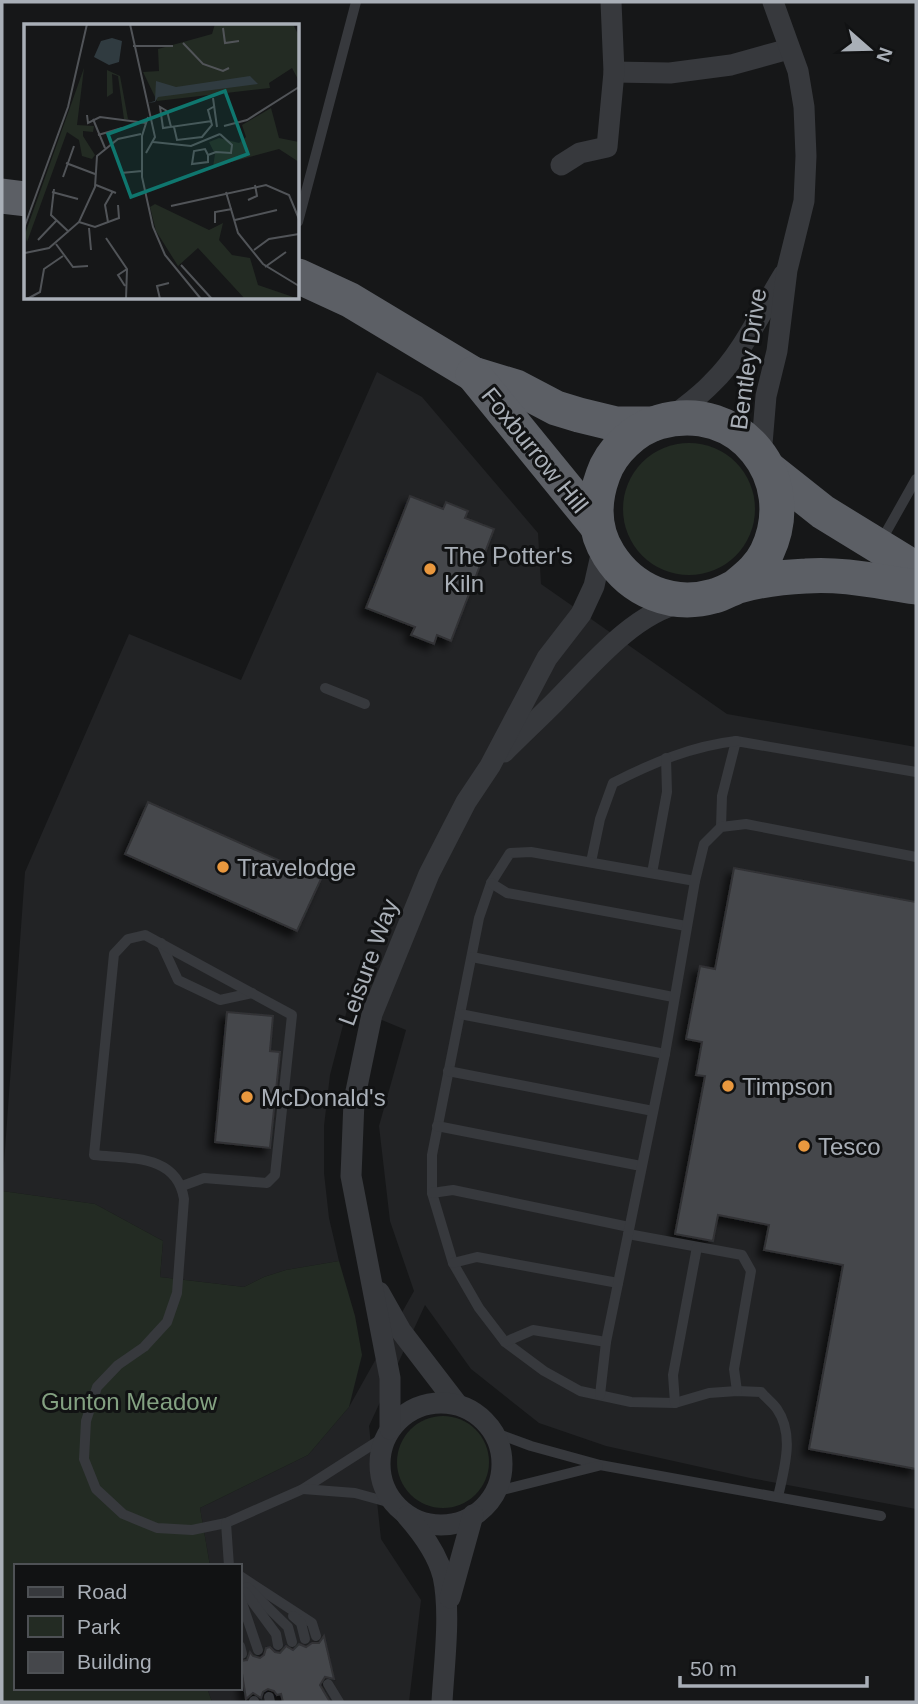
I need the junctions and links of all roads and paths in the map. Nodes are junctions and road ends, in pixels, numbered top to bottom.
1 (356, 2) edge
2 (611, 2) edge
3 (773, 2) edge
4 (789, 48) junction
5 (614, 72) junction
6 (561, 165) dead end
7 (2, 196) edge
8 (24, 199) edge
9 (299, 218) edge
10 (787, 270) junction
11 (299, 276) edge
12 (473, 374) junction
13 (661, 422) junction
14 (765, 463) junction
15 (916, 479) edge
16 (600, 536) junction
17 (878, 545) junction
18 (916, 569) edge
19 (735, 587) junction
20 (916, 587) edge
21 (693, 601) junction
22 (325, 688) dead end
23 (365, 704) dead end
24 (736, 741) junction
25 (666, 758) junction
26 (490, 766) junction
27 (916, 772) edge
28 (721, 827) junction
29 (916, 857) edge
30 (591, 862) junction
31 (652, 873) junction
32 (695, 881) junction
33 (491, 883) junction
34 (686, 926) junction
35 (160, 943) junction
36 (472, 957) junction
37 (252, 993) junction
38 (673, 997) junction
39 (460, 1014) junction
40 (664, 1054) junction
41 (448, 1071) junction
42 (653, 1111) junction
43 (437, 1126) junction
44 (641, 1166) junction
45 (182, 1186) junction
46 (432, 1193) junction
47 (628, 1230) junction
48 (697, 1247) junction
49 (453, 1263) junction
50 (369, 1275) junction
51 (618, 1283) junction
52 (505, 1342) junction
53 (606, 1342) junction
54 (737, 1391) junction
55 (600, 1395) junction
56 (675, 1403) junction
57 (457, 1404) junction
58 (493, 1432) junction
59 (388, 1433) junction
60 (600, 1465) junction
61 (303, 1489) junction
62 (494, 1492) junction
63 (778, 1497) junction
64 (399, 1508) junction
65 (473, 1516) junction
66 (881, 1516) dead end
67 (226, 1523) junction
68 (229, 1564) edge
69 (242, 1580) edge
70 (242, 1581) edge
71 (242, 1582) edge
72 (242, 1603) edge
73 (446, 1616) junction
74 (310, 1637) dead end
75 (292, 1642) dead end
76 (278, 1645) dead end
77 (258, 1650) dead end
78 (328, 1684) dead end
79 (334, 1702) edge
80 (442, 1702) edge

1 - 9 lane
2 - 5 street
3 - 4 street, Bentley Drive
4 - 5 street
4 - 10 street, Bentley Drive
5 - 6 street
7 - 8 highway
10 - 13 street, Bentley Drive
10 - 14 street, Bentley Drive
11 - 12 highway, Foxburrow Hill
12 - 13 highway, Foxburrow Hill
12 - 16 highway, Foxburrow Hill
13 - 14 highway
13 - 16 highway
14 - 17 highway
14 - 19 highway
15 - 17 lane
16 - 21 highway
16 - 26 street, Leisure Way
17 - 18 highway
19 - 20 highway
19 - 21 highway
21 - 26 street, Leisure Way
22 - 23 lane
24 - 25 lane
24 - 27 lane
24 - 28 lane
25 - 30 lane
25 - 31 lane
26 - 50 street, Leisure Way
28 - 29 lane
28 - 32 lane
30 - 31 lane
30 - 33 lane
31 - 32 lane
32 - 34 lane
33 - 34 lane
33 - 36 lane
34 - 38 lane
35 - 37 lane
35 - 37 lane
35 - 45 lane
36 - 38 lane
36 - 39 lane
37 - 45 lane
38 - 40 lane
39 - 40 lane
39 - 41 lane
40 - 42 lane
41 - 42 lane
41 - 43 lane
42 - 44 lane
43 - 44 lane
43 - 46 lane
44 - 47 lane
45 - 67 lane
46 - 47 lane
46 - 49 lane
47 - 48 lane
47 - 51 lane
48 - 54 lane
48 - 56 lane
49 - 51 lane
49 - 52 lane
50 - 57 street, Leisure Way
50 - 59 street, Leisure Way
51 - 53 lane
52 - 53 lane
52 - 55 lane
53 - 55 lane
54 - 56 lane
54 - 63 lane
55 - 56 lane
57 - 58 street, Leisure Way
57 - 59 street
58 - 60 lane
58 - 62 street, Leisure Way
59 - 61 lane
59 - 64 street, Leisure Way
60 - 62 lane
60 - 63 lane
61 - 64 lane
61 - 67 lane
62 - 65 street, Leisure Way
63 - 66 lane
64 - 65 street
64 - 73 street, Leisure Way
65 - 73 street, Leisure Way
67 - 68 lane
69 - 74 lane
70 - 75 lane
71 - 76 lane
72 - 77 lane
73 - 80 street, Leisure Way
78 - 79 lane

